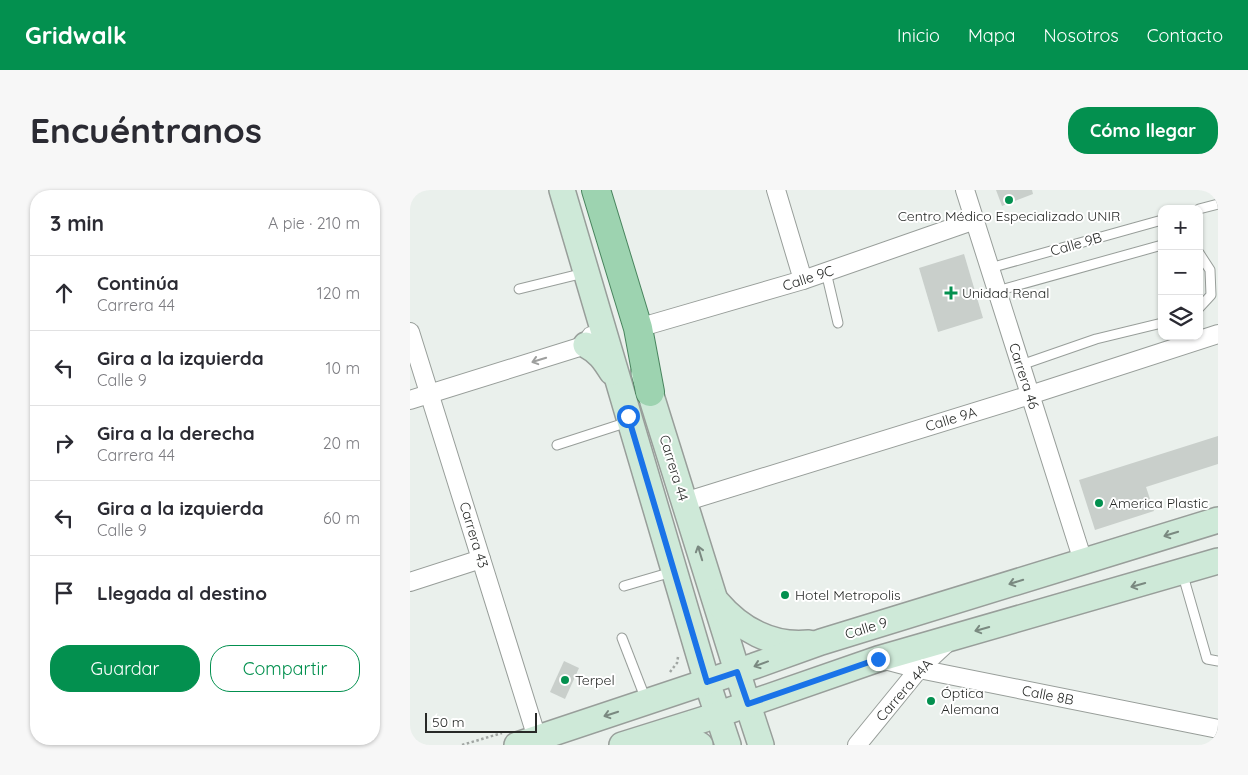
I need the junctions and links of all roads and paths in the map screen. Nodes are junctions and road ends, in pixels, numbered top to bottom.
1 (550, 190) edge
2 (562, 190) edge
3 (587, 190) edge
4 (596, 190) edge
5 (776, 190) edge
6 (965, 190) edge
7 (1218, 204) edge
8 (1203, 208) edge
9 (975, 220) junction
10 (1158, 221) edge
11 (1158, 246) edge
12 (1203, 259) edge
13 (990, 268) junction
14 (826, 272) junction
15 (576, 276) junction
16 (803, 280) junction
17 (519, 289) dead end
18 (997, 291) junction
19 (1203, 304) edge
20 (838, 323) dead end
21 (1158, 324) edge
22 (410, 332) edge
23 (635, 333) junction
24 (1218, 334) edge
25 (596, 345) junction
26 (1021, 365) junction
27 (650, 392) joint
28 (430, 394) junction
29 (1030, 395) junction
30 (410, 400) edge
31 (629, 419) junction
32 (557, 444) dead end
33 (684, 502) junction
34 (1218, 520) edge
35 (481, 559) junction
36 (1083, 561) junction
37 (1218, 561) edge
38 (674, 571) junction
39 (1182, 572) junction
40 (410, 582) edge
41 (624, 586) dead end
42 (715, 600) junction
43 (953, 637) junction
44 (622, 638) dead end
45 (821, 642) junction
46 (679, 656) dead end
47 (878, 659) junction
48 (1218, 661) edge
49 (919, 669) junction
50 (737, 672) junction
51 (669, 674) dead end
52 (707, 682) junction
53 (647, 702) junction
54 (748, 704) junction
55 (718, 715) junction
56 (1218, 729) edge
57 (656, 734) junction
58 (527, 742) edge
59 (622, 745) edge
60 (700, 745) edge
61 (728, 745) edge
62 (761, 745) edge
63 (857, 745) edge

1 - 15 street
2 - 25 main road
3 - 23 main road
4 - 23 main road
5 - 16 street
6 - 9 street, Carrera 46
7 - 8 lane
9 - 13 street, Carrera 46
9 - 14 street, Calle 9C
10 - 13 lane, Calle 9B
11 - 18 lane
12 - 19 lane
13 - 18 street, Carrera 46
14 - 16 street, Calle 9C
14 - 20 lane
15 - 17 lane
15 - 25 street
16 - 23 street, Calle 9C
18 - 26 street, Carrera 46
21 - 26 lane
22 - 28 street, Carrera 43
23 - 27 main road
24 - 29 street, Calle 9A
25 -> 28 street
25 - 31 main road, Carrera 44
26 - 29 street, Carrera 46
27 - 33 main road, Carrera 44
28 - 30 street
28 - 35 street, Carrera 43
29 - 33 street, Calle 9A
29 - 36 street, Carrera 46
31 - 32 lane
31 - 38 main road, Carrera 44
42 -> 33 main road, Carrera 44
34 -> 36 main road, Calle 9
35 - 40 street
35 - 58 street, Carrera 43
36 -> 45 main road, Calle 9
37 - 39 main road
38 - 41 lane
38 - 52 main road, Carrera 44
39 -> 43 main road
39 - 48 lane
42 - 45 main road
42 - 50 main road, Carrera 44
43 - 47 main road
43 - 49 street, Carrera 44A
44 - 53 lane
45 -> 50 main road, Calle 9
46 - 51 path
47 - 49 street, Calle 8B
47 - 54 main road
49 - 56 street, Calle 8B
49 - 63 street, Carrera 44A
50 - 52 main road, Calle 9
50 - 54 main road, Carrera 44
52 - 53 main road, Calle 9
52 - 55 main road, Carrera 44
53 -> 58 main road, Calle 9
54 - 55 main road
54 - 62 main road, Carrera 44
55 - 57 main road
55 - 61 main road, Carrera 44
57 - 59 main road
57 - 60 main road

